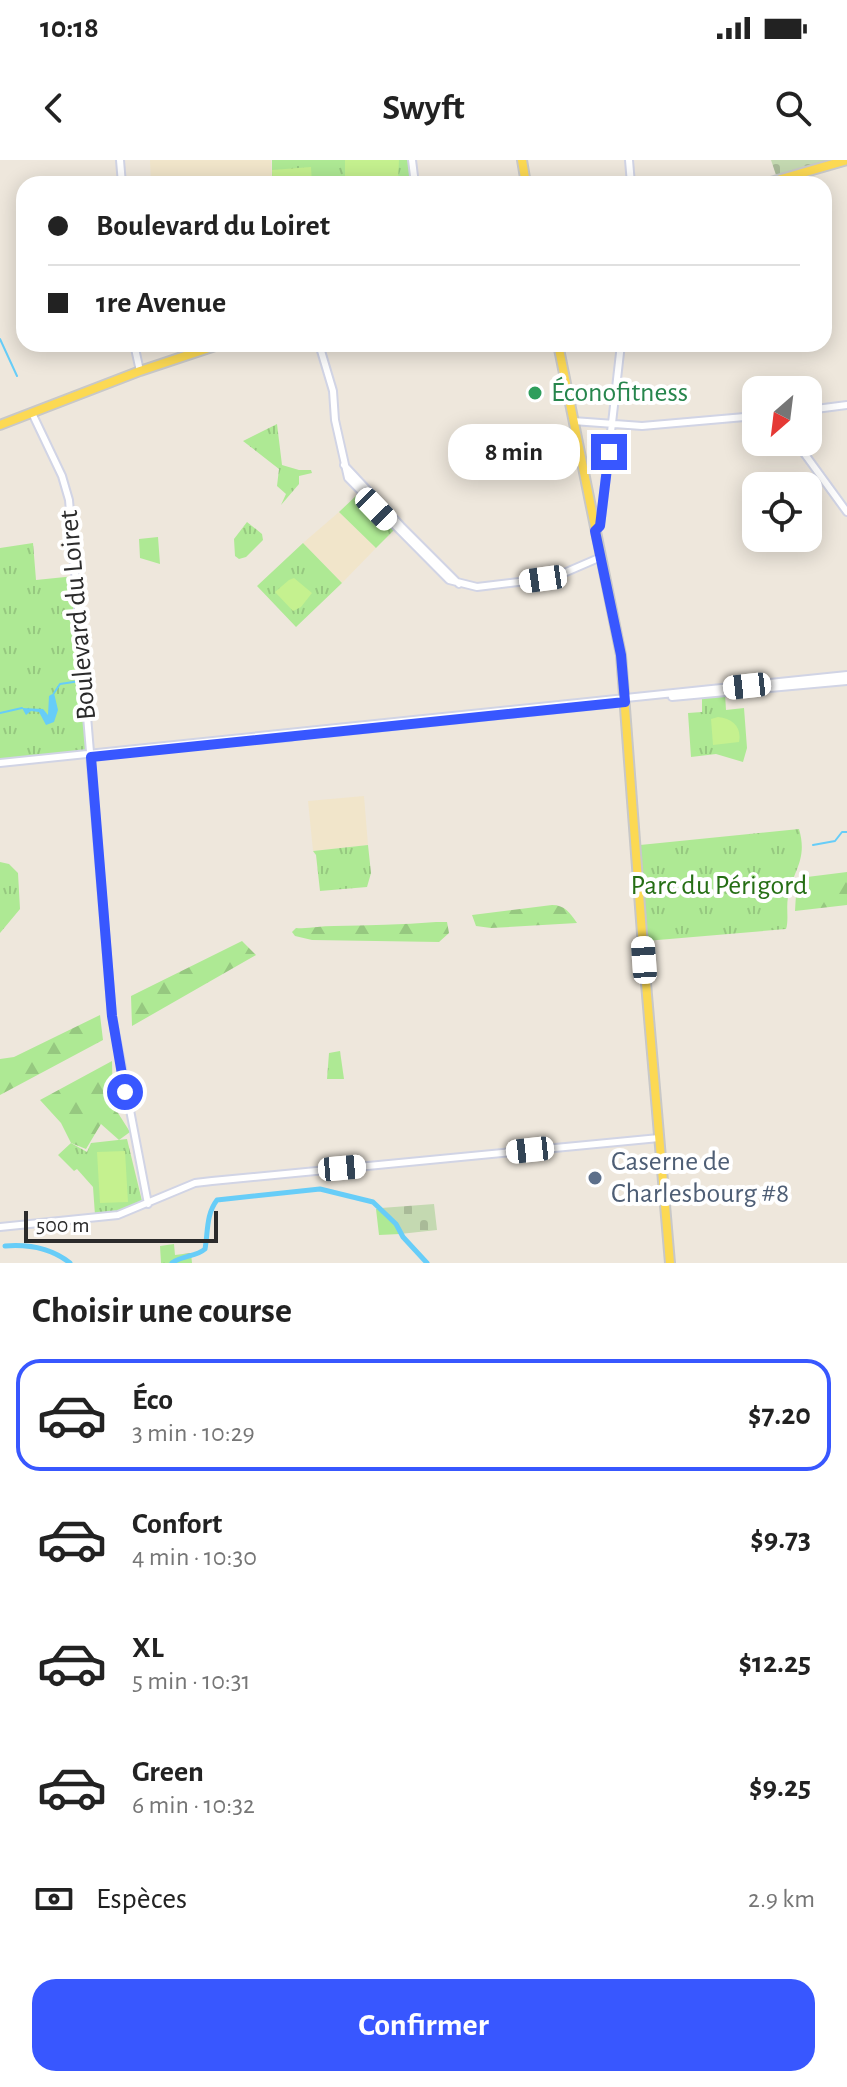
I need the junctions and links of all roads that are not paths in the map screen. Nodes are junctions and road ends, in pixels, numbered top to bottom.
1 (845, 160) edge
2 (847, 171) edge
3 (791, 176) edge
4 (136, 352) edge
5 (197, 352) edge
6 (321, 352) edge
7 (560, 352) edge
8 (620, 352) edge
9 (140, 371) junction
10 (847, 405) edge
11 (822, 408) edge
12 (32, 413) junction
13 (742, 417) edge
14 (573, 421) junction
15 (0, 425) edge
16 (612, 425) junction
17 (806, 456) edge
18 (602, 511) junction
19 (847, 512) edge
20 (592, 513) junction
21 (595, 531) junction
22 (601, 557) junction
23 (847, 678) edge
24 (624, 700) junction
25 (90, 755) junction
26 (0, 763) edge
27 (659, 1138) junction
28 (148, 1204) junction
29 (0, 1227) edge
30 (670, 1263) edge

1 - 2 street
1 - 3 main road
4 - 9 street
5 - 9 main road
6 - 22 street
7 - 14 main road
8 - 16 street
9 - 12 main road
10 - 11 street
12 - 15 main road
12 - 25 street, Boulevard du Loiret
13 - 16 street
14 - 16 street
14 - 20 main road
16 - 18 street
17 - 19 street
18 - 20 street
18 - 21 street
20 - 21 main road
21 - 22 main road
22 - 24 main road
23 - 24 street
24 - 25 street
24 - 27 main road
25 - 26 street
25 - 28 street, Boulevard du Loiret
27 - 28 street
27 - 30 main road
28 - 29 street

